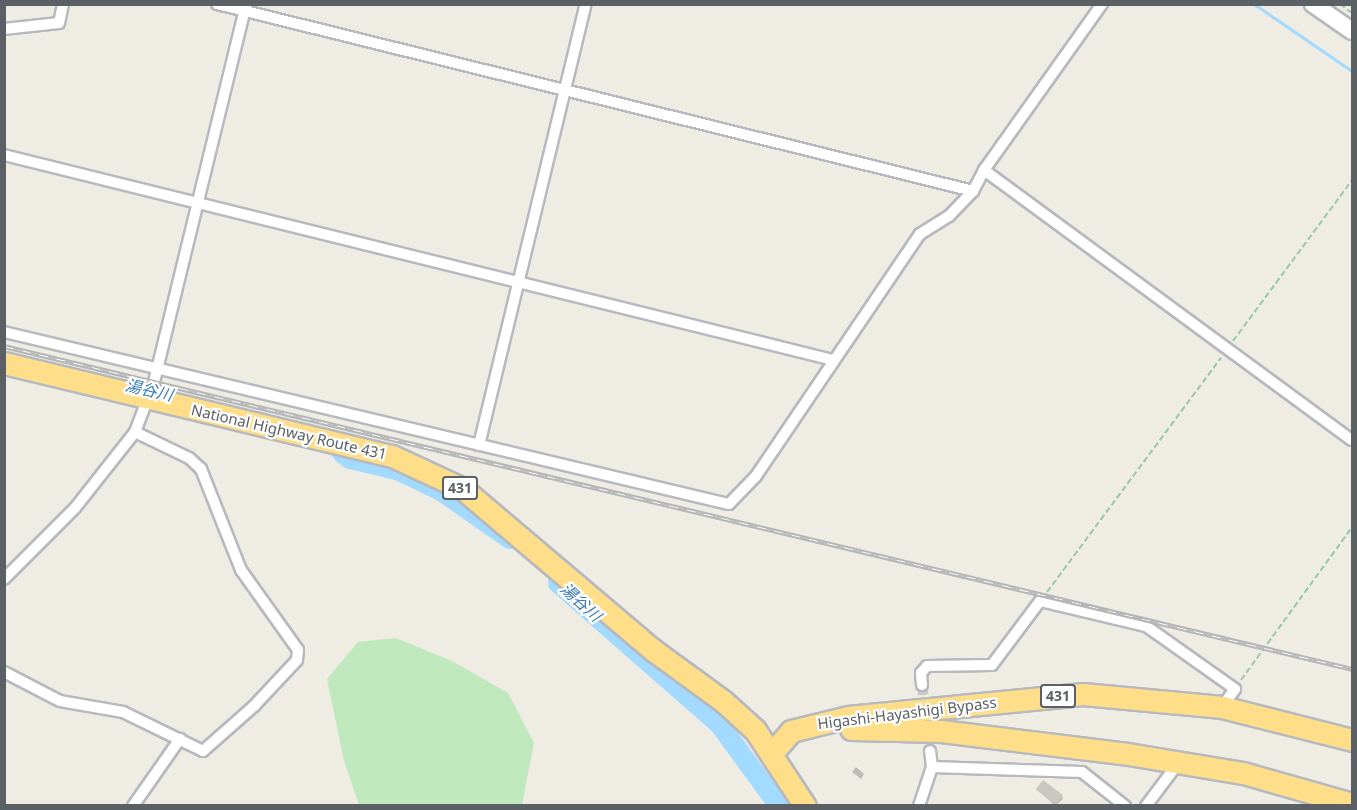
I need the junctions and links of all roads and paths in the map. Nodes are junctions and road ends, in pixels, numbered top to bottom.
1 (63, 4) edge
2 (217, 4) edge
3 (586, 4) edge
4 (1102, 4) edge
5 (1313, 4) edge
6 (1340, 4) edge
7 (246, 8) edge
8 (1353, 13) edge
9 (4, 29) edge
10 (1353, 31) edge
11 (564, 93) junction
12 (4, 155) edge
13 (984, 170) junction
14 (1353, 180) edge
15 (973, 191) junction
16 (197, 204) junction
17 (519, 281) junction
18 (4, 332) edge
19 (1228, 348) junction
20 (833, 360) junction
21 (4, 363) edge
22 (156, 367) junction
23 (147, 399) junction
24 (135, 432) junction
25 (1353, 440) edge
26 (478, 445) junction
27 (1353, 527) edge
28 (4, 579) edge
29 (1040, 601) junction
30 (4, 672) edge
31 (922, 685) tunnel mouth
32 (1235, 689) junction
33 (1222, 707) junction
34 (180, 739) junction
35 (1353, 741) edge
36 (930, 751) dead end
37 (772, 753) junction
38 (1180, 761) junction
39 (932, 767) junction
40 (1353, 804) edge
41 (133, 806) edge
42 (805, 806) edge
43 (919, 806) edge
44 (1125, 806) edge
45 (1146, 806) edge

1 - 9 street
2 - 7 street
3 - 11 street
4 - 13 street
5 - 10 main road
6 - 8 path
7 - 11 street
7 - 16 street
11 - 15 street
11 - 17 street
12 - 16 street
13 - 15 street
13 - 19 street
14 - 19 path
15 - 20 street
16 - 17 street
16 - 22 street
17 - 20 street
17 - 26 street
18 - 22 street
19 - 25 street
19 - 29 path
20 - 26 street
21 - 23 highway, National Highway Route 431 / 431
22 - 23 street
22 - 26 street
23 - 24 street
23 - 37 highway, National Highway Route 431 / 431
24 - 28 street
24 - 34 street
27 - 32 path
29 - 31 street
29 - 32 street
30 - 34 street
32 - 33 street
33 - 35 highway, Higashi-Hayashigi Bypass / 431
33 - 37 highway, Higashi-Hayashigi Bypass / 431
34 - 41 street
36 - 39 street
37 - 38 highway, Higashi-Hayashigi Bypass
37 - 42 highway, National Highway Route 431 / 431
38 - 40 highway, Higashi-Hayashigi Bypass
38 - 45 street
39 - 43 street
39 - 44 street

